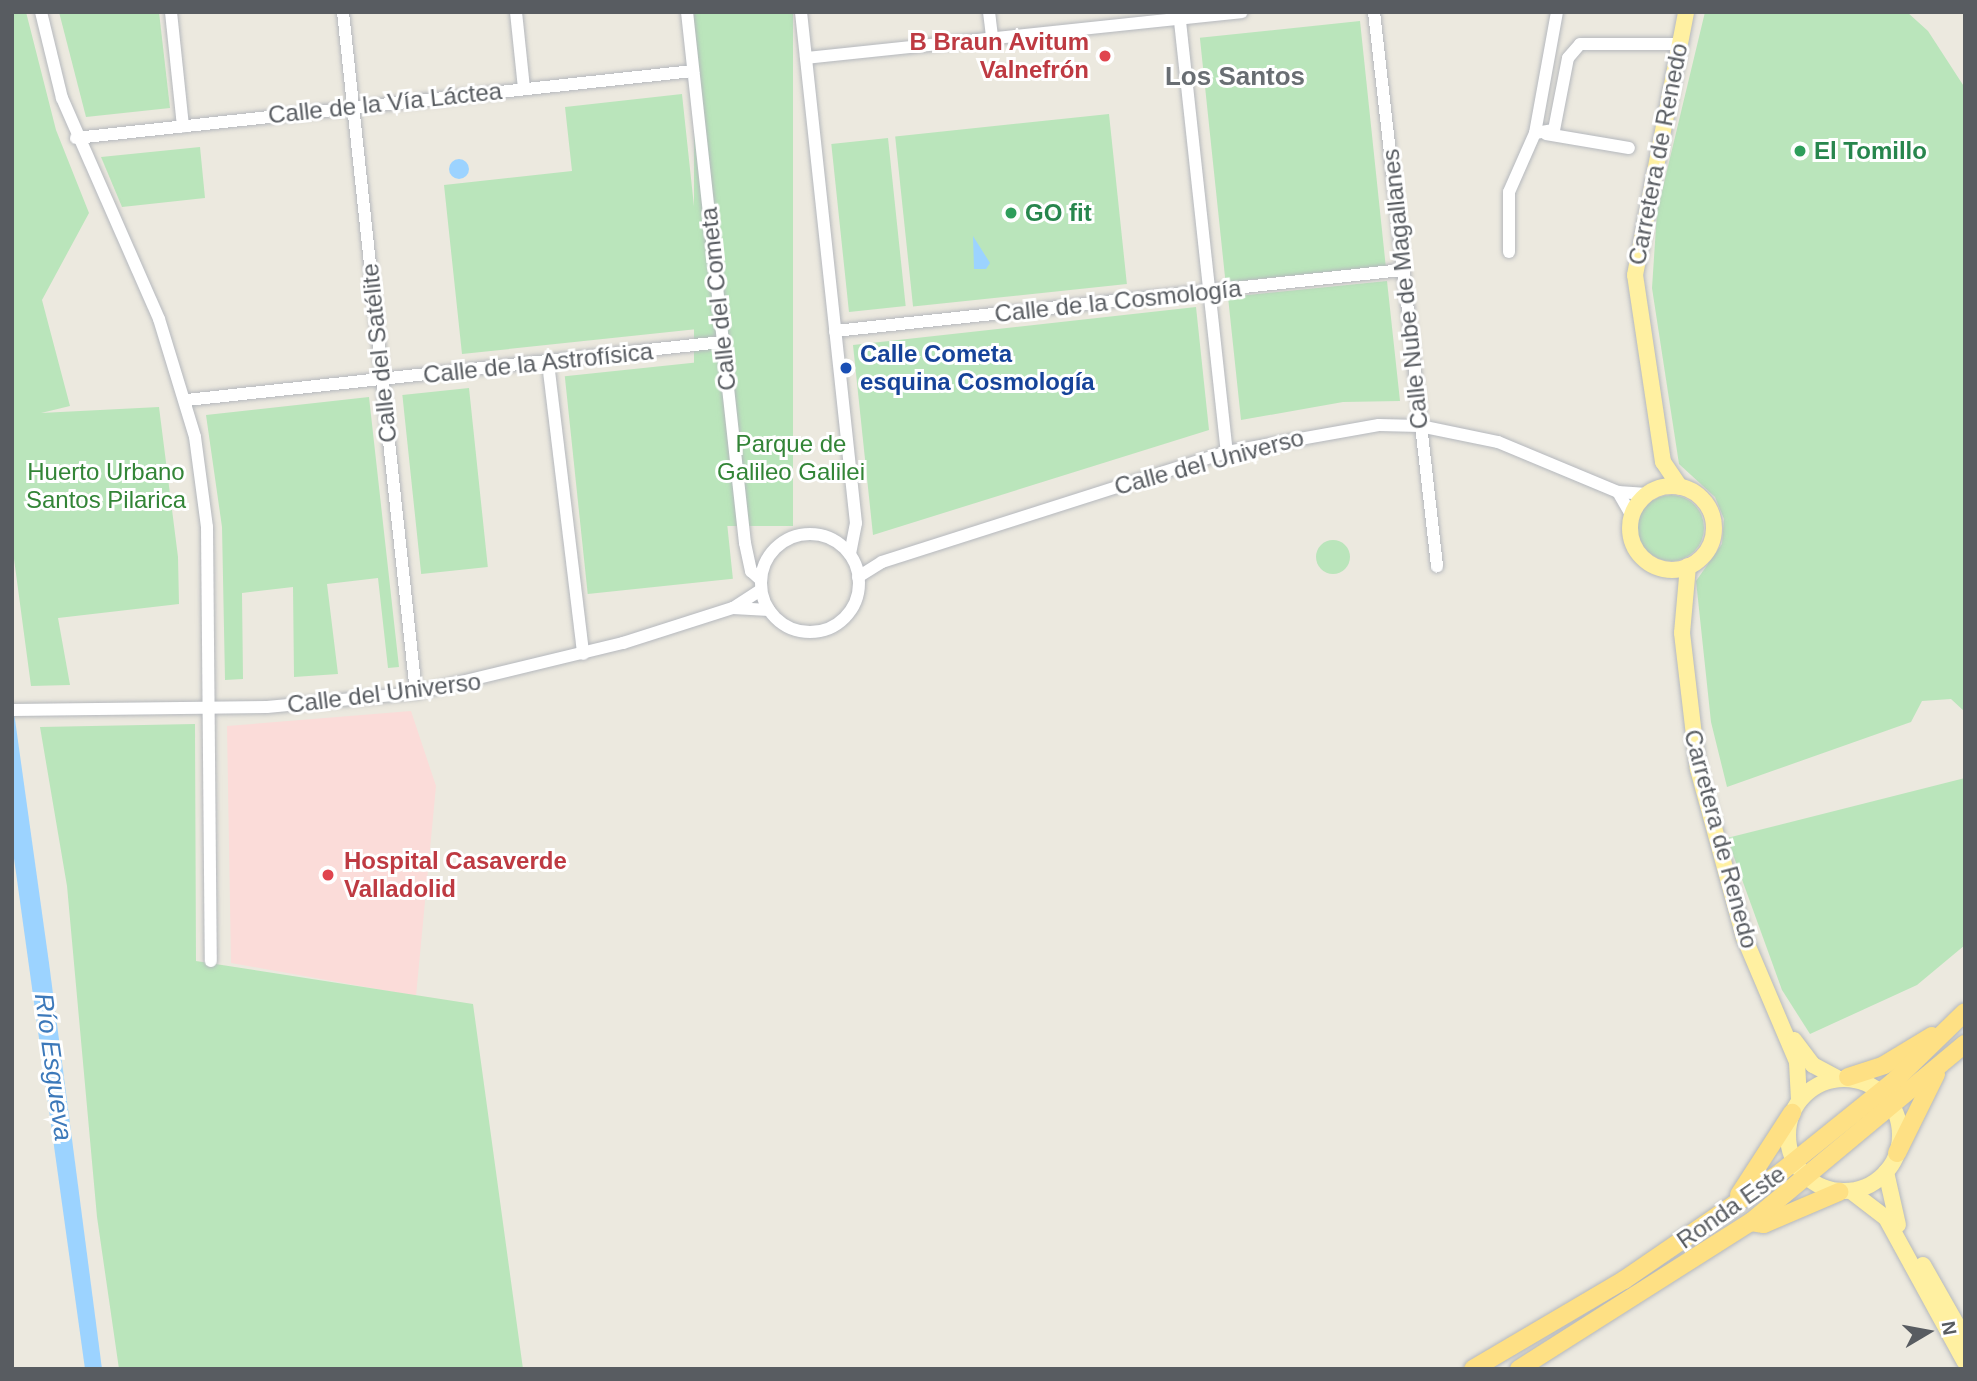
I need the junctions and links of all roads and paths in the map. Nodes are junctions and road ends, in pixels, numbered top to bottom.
1 (41, 12) edge
2 (171, 12) edge
3 (343, 12) edge
4 (516, 12) edge
5 (687, 12) edge
6 (801, 12) edge
7 (989, 12) edge
8 (1242, 12) edge
9 (1374, 12) edge
10 (1557, 12) edge
11 (1686, 12) edge
12 (1180, 16) edge
13 (992, 38) junction
14 (1679, 44) junction
15 (806, 58) junction
16 (693, 71) junction
17 (524, 88) junction
18 (352, 107) junction
19 (183, 126) junction
20 (1540, 133) junction
21 (76, 138) junction
22 (1629, 148) dead end
23 (1509, 252) dead end
24 (1402, 270) junction
25 (1210, 291) junction
26 (835, 331) junction
27 (722, 342) junction
28 (548, 363) junction
29 (382, 379) junction
30 (187, 400) junction
31 (1420, 426) junction
32 (1227, 452) junction
33 (1664, 462) junction
34 (1680, 486) junction
35 (1651, 491) junction
36 (1619, 492) junction
37 (1632, 516) junction
38 (852, 558) junction
39 (882, 562) junction
40 (1437, 566) dead end
41 (1688, 566) junction
42 (1667, 569) junction
43 (858, 577) junction
44 (761, 585) junction
45 (1681, 597) junction
46 (733, 608) junction
47 (769, 610) junction
48 (583, 654) junction
49 (416, 693) junction
50 (209, 709) junction
51 (19, 710) edge
52 (211, 961) dead end
53 (1965, 1012) edge
54 (1786, 1031) junction
55 (1945, 1031) junction
56 (1965, 1044) edge
57 (1939, 1068) junction
58 (1842, 1077) junction
59 (1880, 1092) junction
60 (1795, 1106) junction
61 (1893, 1108) junction
62 (1897, 1153) junction
63 (1794, 1162) junction
64 (1886, 1172) junction
65 (1807, 1178) junction
66 (1846, 1192) junction
67 (1716, 1219) junction
68 (1751, 1222) junction
69 (1965, 1339) edge
70 (1965, 1362) edge
71 (1473, 1369) edge
72 (1519, 1369) edge

1 - 21 street
2 - 19 street
3 - 18 street, Calle del Satélite
4 - 17 street
5 - 16 street, Calle del Cometa
6 - 15 street
7 - 13 street
8 - 12 street
9 - 24 street, Calle Nube de Magallanes
10 - 20 street
11 - 14 main road, Carretera de Renedo
12 - 13 street
12 - 25 street
13 - 15 street
14 - 20 street
14 - 33 main road, Carretera de Renedo
15 - 26 street
16 - 17 street, Calle de la Vía Láctea
16 - 27 street, Calle del Cometa
17 - 18 street, Calle de la Vía Láctea
18 - 19 street, Calle de la Vía Láctea
18 - 29 street, Calle del Satélite
19 - 21 street, Calle de la Vía Láctea
20 - 22 street
20 - 23 street
21 - 30 street
24 - 25 street, Calle de la Cosmología
24 - 31 street, Calle Nube de Magallanes
25 - 26 street, Calle de la Cosmología
25 - 32 street
26 - 38 street
27 - 28 street, Calle de la Astrofísica
27 - 44 street, Calle del Cometa
28 - 29 street, Calle de la Astrofísica
28 - 48 street
29 - 30 street, Calle de la Astrofísica
29 - 49 street, Calle del Satélite
30 - 50 street
31 - 32 street, Calle del Universo
31 - 36 street, Calle del Universo
31 - 40 street, Calle Nube de Magallanes
32 - 39 street, Calle del Universo
33 - 34 main road, Carretera de Renedo
33 - 35 main road, Carretera de Renedo
34 - 35 main road
34 - 41 main road
35 - 36 street, Calle del Universo
35 - 37 main road
36 - 37 street
37 - 42 main road
38 - 39 street, Calle del Universo
38 - 43 street
38 - 44 street
39 - 43 street, Calle del Universo
41 - 42 main road
41 - 45 main road, Carretera de Renedo
42 - 45 main road, Carretera de Renedo
43 - 47 street
44 - 46 street, Calle del Universo
44 - 47 street
45 - 54 main road, Carretera de Renedo
46 - 47 street, Calle del Universo
46 - 48 street, Calle del Universo
48 - 49 street, Calle del Universo
49 - 50 street, Calle del Universo
50 - 51 street, Calle del Universo
50 - 52 street
53 - 55 highway, Ronda Este
54 - 58 main road, Carretera de Renedo
54 - 60 main road, Carretera de Renedo
55 - 58 highway
55 - 59 highway, Ronda Este
56 - 57 highway, Ronda Este
57 - 61 highway, Ronda Este
57 - 62 highway
58 - 59 main road, Carretera de Renedo
58 - 60 main road
59 - 61 main road
59 - 63 highway, Ronda Este
60 - 63 main road, Carretera de Renedo
60 - 67 highway
61 - 62 main road
61 - 65 highway, Ronda Este
62 - 64 main road
63 - 65 main road
63 - 67 highway, Ronda Este
64 - 66 main road
64 - 69 main road
65 - 66 main road
65 - 68 highway, Ronda Este
66 - 68 highway
66 - 70 main road
67 - 71 highway, Ronda Este
68 - 72 highway, Ronda Este

